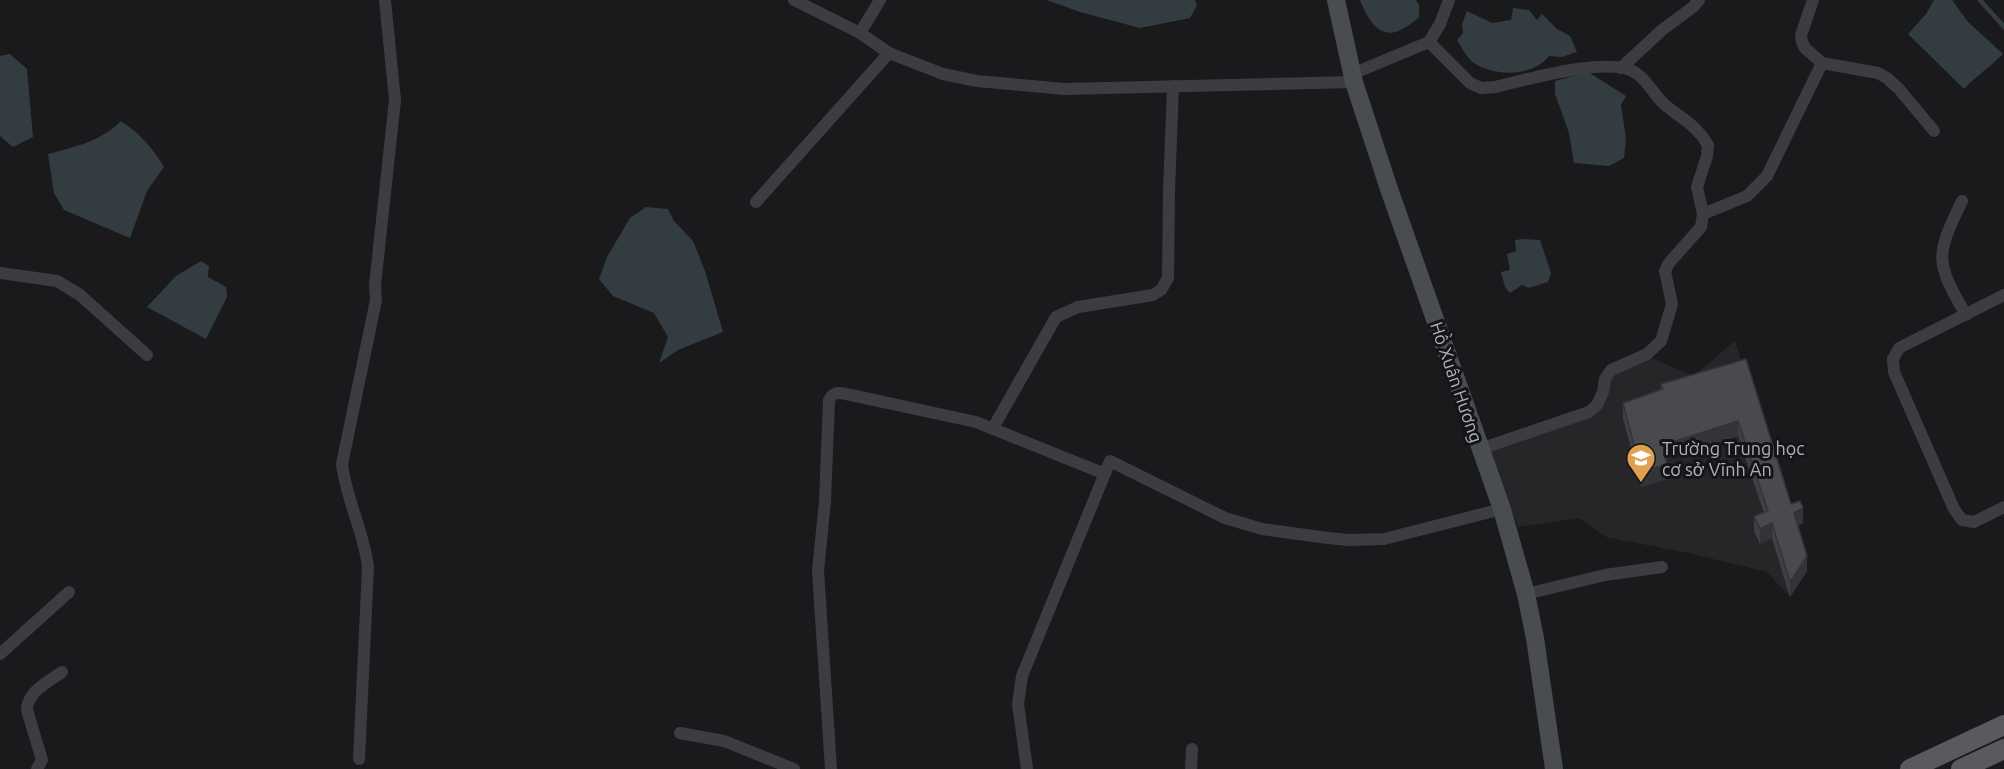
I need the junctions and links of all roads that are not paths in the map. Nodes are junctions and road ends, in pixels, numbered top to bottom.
1 (386, 0) edge
2 (794, 0) edge
3 (880, 0) edge
4 (1336, 0) edge
5 (1449, 0) edge
6 (1699, 0) edge
7 (1813, 0) edge
8 (860, 33) junction
9 (1429, 42) junction
10 (889, 53) junction
11 (1822, 63) junction
12 (1621, 68) junction
13 (1353, 78) junction
14 (1173, 86) junction
15 (1934, 131) dead end
16 (1962, 201) dead end
17 (756, 202) dead end
18 (1703, 214) junction
19 (0, 273) edge
20 (2004, 295) edge
21 (1966, 315) junction
22 (147, 355) dead end
23 (993, 428) junction
24 (1480, 448) junction
25 (1106, 474) junction
26 (2004, 507) edge
27 (1502, 509) junction
28 (1662, 567) dead end
29 (69, 592) dead end
30 (1526, 594) junction
31 (0, 654) edge
32 (62, 672) dead end
33 (2002, 730) edge
34 (680, 733) dead end
35 (2004, 748) edge
36 (1192, 749) dead end
37 (359, 759) dead end
38 (37, 769) edge
39 (794, 769) edge
40 (831, 769) edge
41 (1027, 769) edge
42 (1191, 769) edge
43 (1554, 769) edge
44 (1910, 769) edge
45 (1961, 769) edge

1 - 37 street
2 - 8 street
3 - 8 street
4 - 13 street, Hồ Xuân Hương
5 - 9 street
6 - 12 street
7 - 11 street
8 - 10 street
9 - 12 street
9 - 13 street
10 - 14 street
10 - 17 street
11 - 15 street
11 - 18 street
12 - 18 street
13 - 14 street
13 - 24 street, Hồ Xuân Hương
14 - 23 street
16 - 21 street
18 - 24 street
19 - 22 street
20 - 21 street
21 - 26 street
23 - 25 street
23 - 40 street
24 - 27 street, Hồ Xuân Hương
25 - 27 street
25 - 41 street
27 - 30 street, Hồ Xuân Hương
28 - 30 street
29 - 31 street
30 - 43 street, Hồ Xuân Hương
32 - 38 street
33 - 44 main road
34 - 39 street
35 - 45 main road
36 - 42 street

